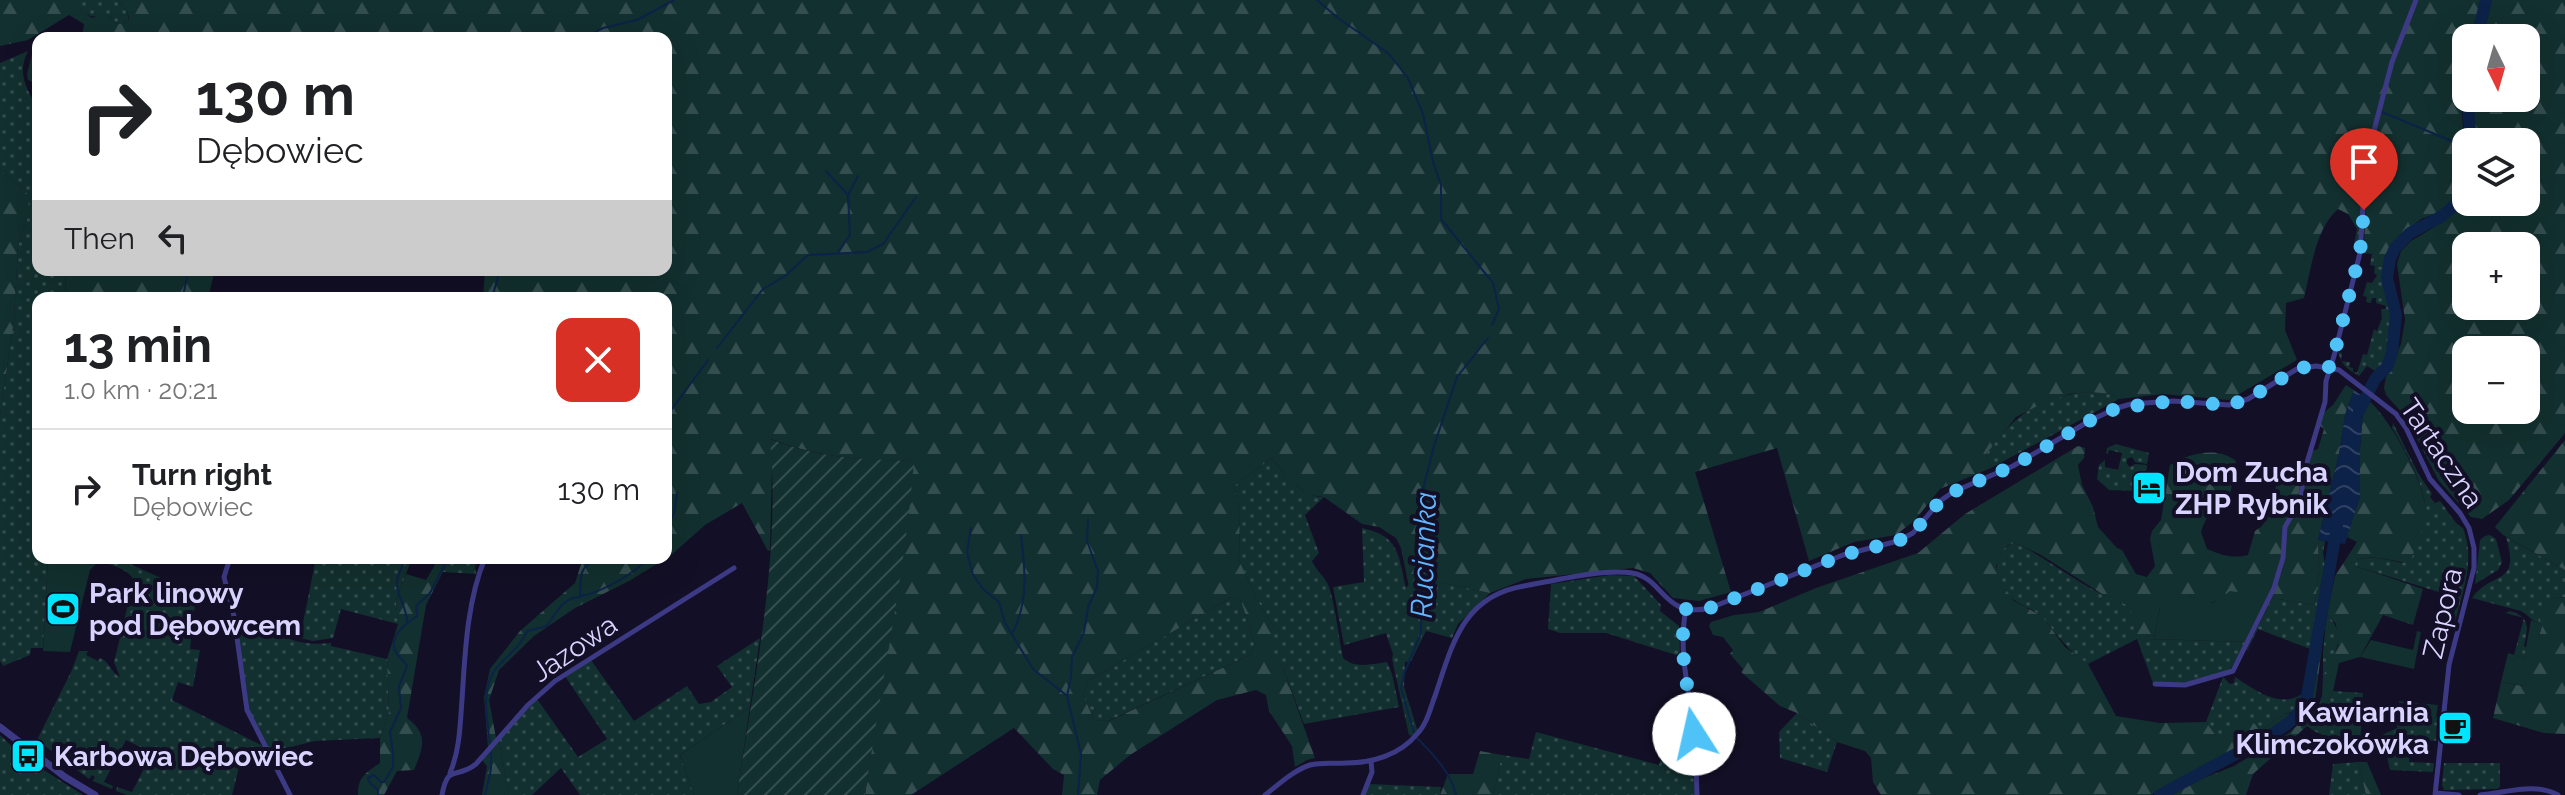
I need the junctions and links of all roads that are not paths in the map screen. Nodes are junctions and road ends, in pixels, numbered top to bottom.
1 (2416, 0) edge
2 (2331, 367) junction
3 (2472, 535) joint
4 (228, 564) edge
5 (482, 564) edge
6 (734, 568) dead end
7 (1686, 609) junction
8 (2155, 684) dead end
9 (0, 727) edge
10 (1371, 761) junction
11 (450, 774) junction
12 (2436, 794) edge
13 (95, 795) edge
14 (290, 795) edge
15 (442, 795) edge
16 (1265, 795) edge
17 (1363, 795) edge
18 (1697, 795) edge
19 (2459, 795) edge
20 (2480, 795) edge
21 (2558, 795) edge

1 - 2 street
2 - 3 street, Tartaczna
2 - 7 street
2 - 8 street
3 - 12 street, Zapora
4 - 14 street
5 - 11 street
6 - 11 street, Jazowa
7 - 10 street
7 - 18 street
9 - 13 street
10 - 16 street
10 - 17 street
11 - 15 street
12 - 19 street
20 - 21 street

